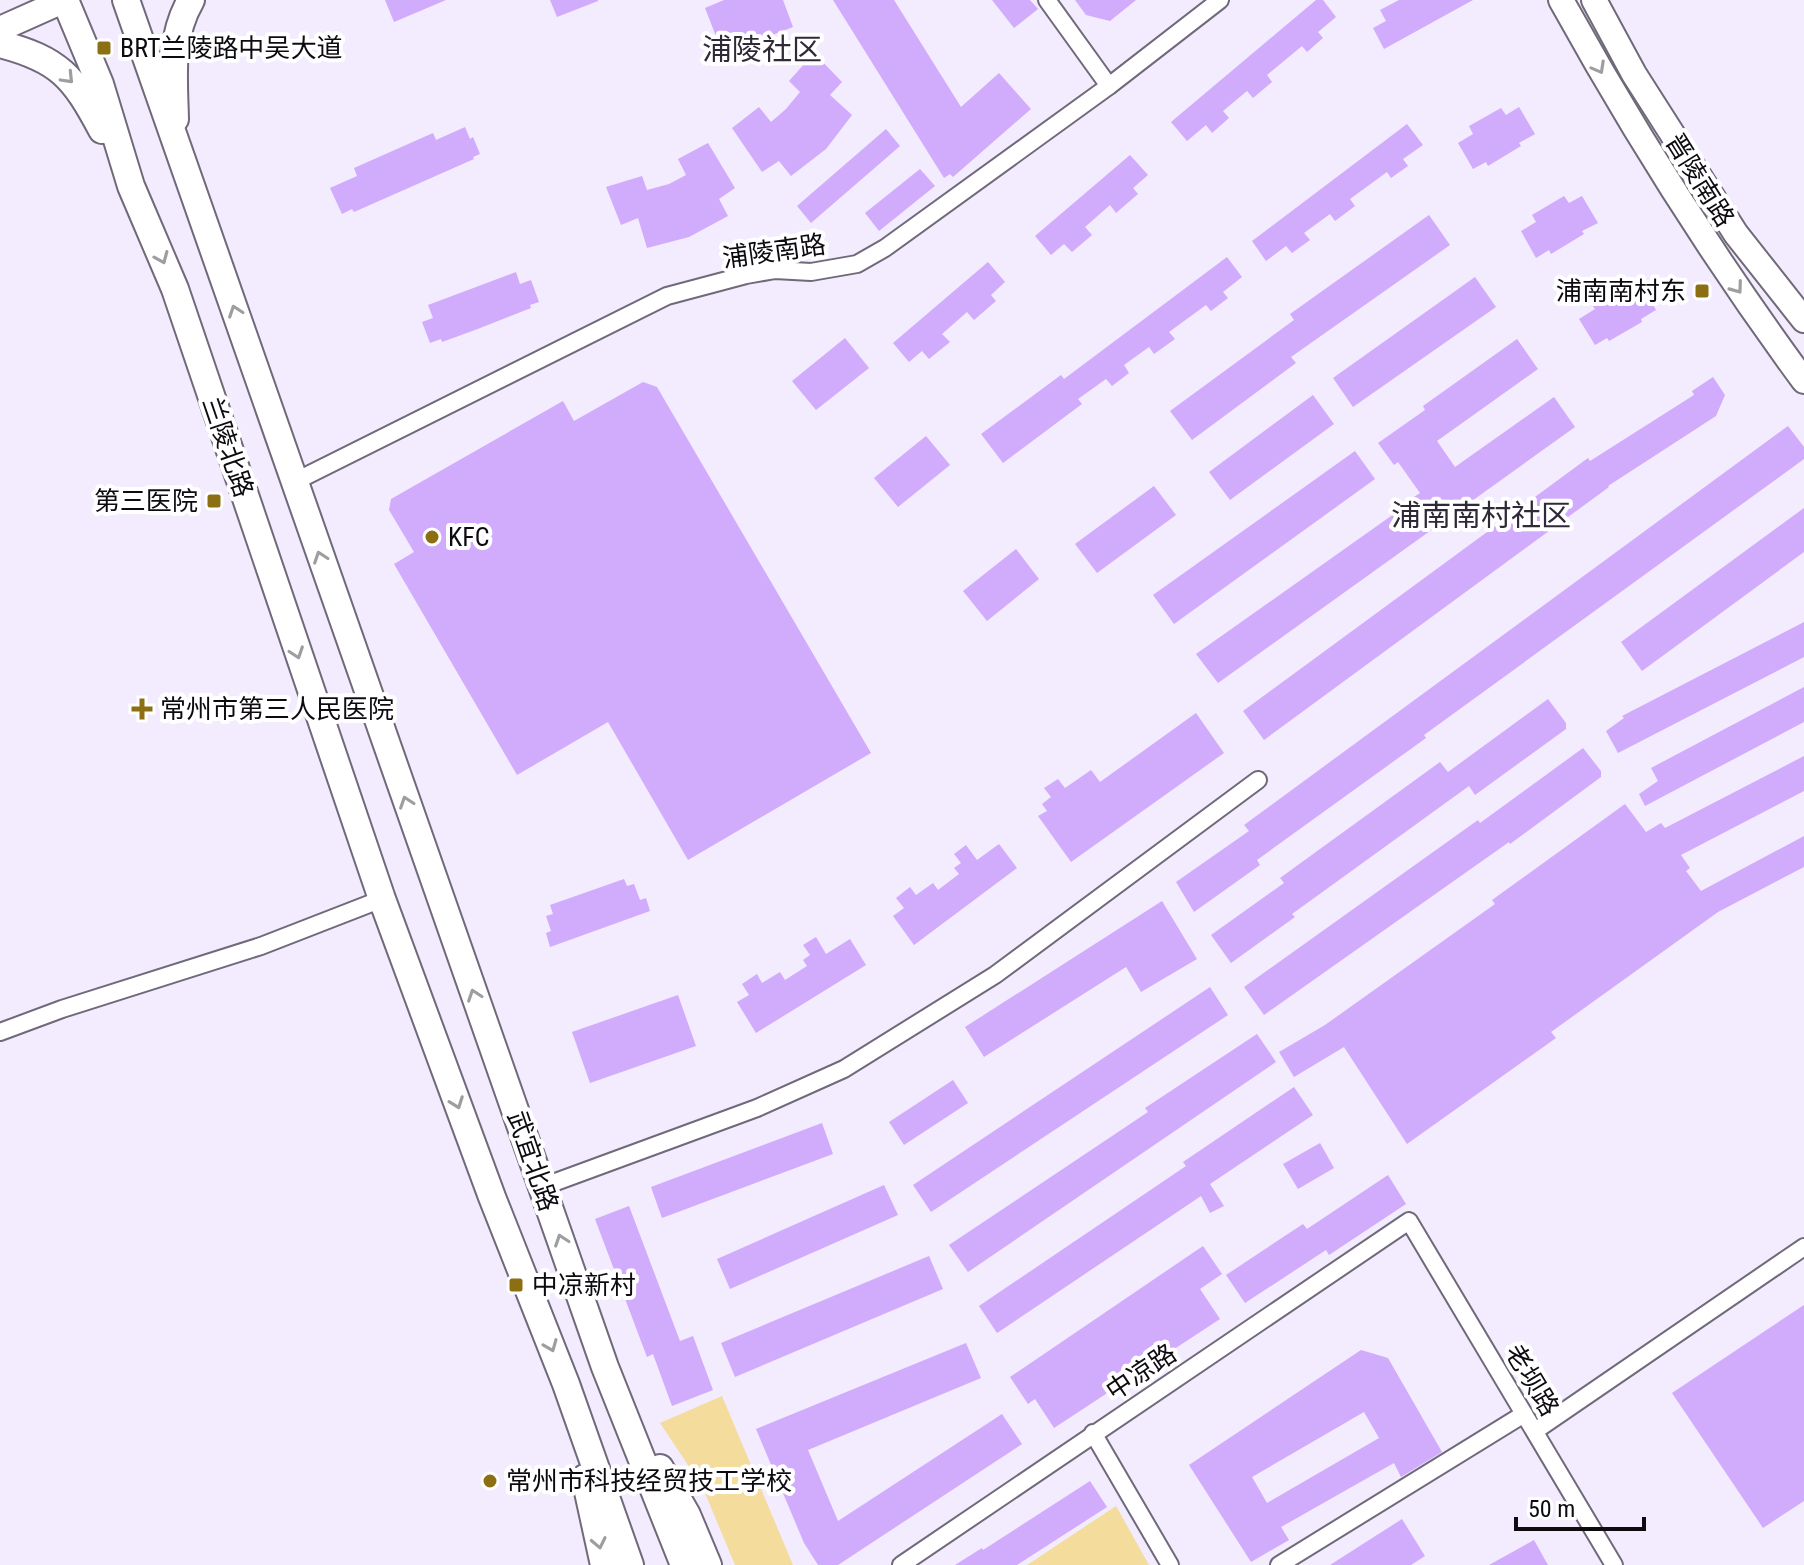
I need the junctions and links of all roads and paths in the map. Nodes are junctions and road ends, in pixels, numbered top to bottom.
1 (65, 0) edge
2 (126, 0) edge
3 (191, 0) edge
4 (1047, 0) edge
5 (1220, 0) edge
6 (1561, 0) edge
7 (1594, 0) edge
8 (0, 29) edge
9 (0, 44) edge
10 (1109, 86) junction
11 (176, 143) junction
12 (131, 186) junction
13 (1804, 320) edge
14 (1804, 381) edge
15 (294, 482) junction
16 (1258, 780) dead end
17 (432, 876) joint
18 (382, 899) junction
19 (0, 1032) edge
20 (542, 1187) junction
21 (1409, 1221) joint
22 (1804, 1247) edge
23 (605, 1367) junction
24 (566, 1384) junction
25 (1524, 1414) junction
26 (1535, 1431) junction
27 (1093, 1433) junction
28 (614, 1453) junction
29 (604, 1565) edge
30 (630, 1565) edge
31 (684, 1565) edge
32 (708, 1565) edge
33 (901, 1565) edge
34 (1170, 1565) edge
35 (1279, 1565) edge
36 (1614, 1565) edge

1 - 8 main road
1 - 12 main road, 兰陵北路
2 - 11 main road, 兰陵北路
3 - 11 main road
4 - 10 street
5 - 10 street, 浦陵南路
6 -> 14 main road, 晋陵南路
7 - 13 main road, 晋陵南路
9 -> 12 main road
10 - 15 street, 浦陵南路
15 -> 11 main road, 兰陵北路
12 -> 18 main road, 兰陵北路
17 -> 15 main road, 兰陵北路
16 - 20 street
20 -> 17 main road, 武宜北路
18 - 19 street
18 -> 24 main road, 武宜北路
23 -> 20 main road, 武宜北路
21 - 25 street, 老坝路
21 - 27 street, 中凉路
22 - 26 street
23 - 28 main road, 武宜北路
23 - 32 main road
24 - 28 main road, 武宜北路
24 -> 29 main road
25 - 26 street, 老坝路
25 - 35 street
26 - 36 street, 老坝路
27 - 33 street, 中凉路
27 - 34 street
28 - 30 main road
28 - 31 main road

